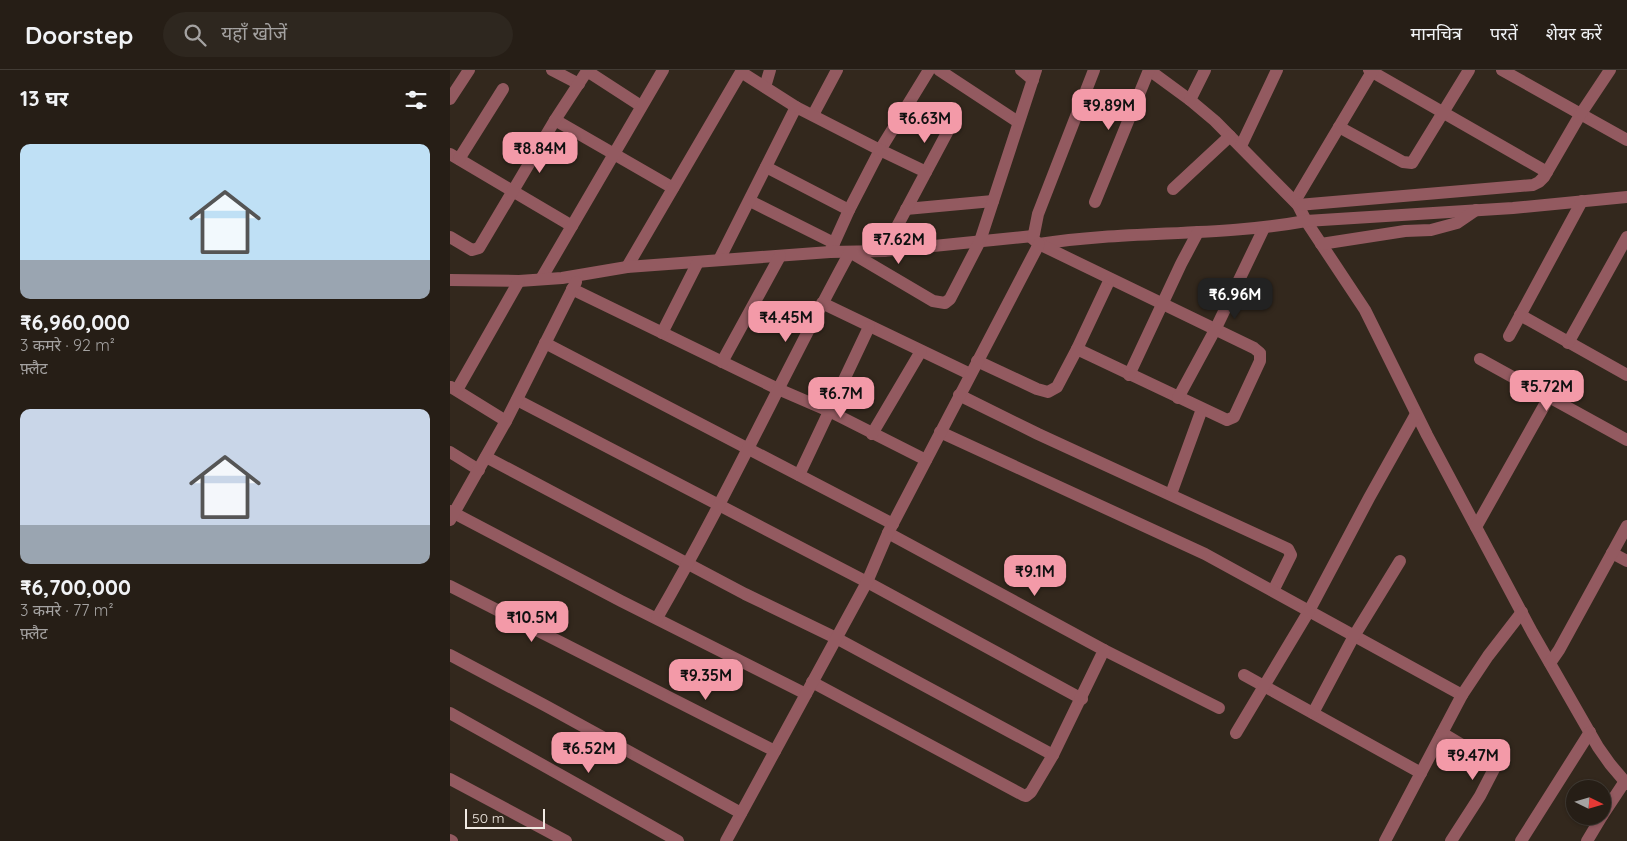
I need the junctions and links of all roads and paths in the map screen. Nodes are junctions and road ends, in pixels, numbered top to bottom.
1 (469, 70) edge
2 (552, 70) edge
3 (663, 70) edge
4 (770, 70) edge
5 (837, 70) edge
6 (929, 70) edge
7 (939, 70) edge
8 (1021, 70) edge
9 (1094, 70) edge
10 (1149, 70) edge
11 (1205, 70) edge
12 (1277, 70) edge
13 (1469, 70) edge
14 (1502, 70) edge
15 (1610, 70) edge
16 (587, 71) edge
17 (739, 71) edge
18 (1371, 71) edge
19 (1034, 75) edge
20 (578, 84) junction
21 (764, 87) junction
22 (503, 89) dead end
23 (450, 99) edge
24 (1190, 100) junction
25 (641, 106) junction
26 (796, 107) junction
27 (1442, 113) junction
28 (1580, 115) junction
29 (813, 116) junction
30 (555, 120) junction
31 (1018, 122) junction
32 (1339, 127) junction
33 (948, 130) dead end
34 (1230, 136) junction
35 (1627, 140) edge
36 (1241, 146) junction
37 (880, 150) junction
38 (614, 153) junction
39 (454, 156) edge
40 (766, 167) junction
41 (926, 172) junction
42 (1547, 172) junction
43 (673, 188) junction
44 (1173, 188) dead end
45 (513, 192) junction
46 (1627, 197) edge
47 (993, 200) junction
48 (750, 201) junction
49 (1582, 201) junction
50 (1095, 202) dead end
51 (906, 209) junction
52 (849, 210) junction
53 (1476, 210) junction
54 (1301, 211) junction
55 (572, 226) junction
56 (1264, 228) junction
57 (1198, 232) junction
58 (450, 237) edge
59 (1627, 237) edge
60 (1036, 240) junction
61 (980, 241) junction
62 (1321, 244) junction
63 (832, 247) junction
64 (884, 251) junction
65 (850, 252) junction
66 (780, 256) junction
67 (719, 260) junction
68 (698, 262) junction
69 (627, 267) junction
70 (579, 275) junction
71 (1110, 278) junction
72 (541, 279) junction
73 (450, 281) edge
74 (518, 281) junction
75 (572, 289) junction
76 (822, 303) junction
77 (1162, 305) junction
78 (1520, 315) junction
79 (869, 327) junction
80 (1216, 328) junction
81 (662, 333) junction
82 (1509, 336) dead end
83 (545, 343) junction
84 (1568, 343) junction
85 (1077, 349) junction
86 (921, 352) junction
87 (1480, 359) dead end
88 (977, 361) junction
89 (722, 362) junction
90 (970, 374) junction
91 (1129, 375) junction
92 (1627, 375) edge
93 (454, 388) edge
94 (778, 389) junction
95 (959, 395) junction
96 (1549, 397) junction
97 (1178, 398) junction
98 (517, 400) junction
99 (1202, 409) junction
100 (829, 411) junction
101 (1416, 414) junction
102 (506, 421) junction
103 (940, 432) junction
104 (872, 434) junction
105 (1627, 440) edge
106 (747, 448) junction
107 (450, 452) edge
108 (486, 458) junction
109 (926, 460) junction
110 (479, 470) junction
111 (799, 476) junction
112 (1171, 494) junction
113 (718, 504) junction
114 (451, 515) edge
115 (1627, 526) edge
116 (1476, 527) junction
117 (890, 528) junction
118 (1612, 553) junction
119 (1627, 560) edge
120 (1400, 562) dead end
121 (688, 564) junction
122 (867, 582) junction
123 (450, 586) edge
124 (1273, 591) junction
125 (1309, 611) junction
126 (1522, 612) junction
127 (657, 618) junction
128 (1354, 636) junction
129 (836, 638) junction
130 (1104, 650) junction
131 (450, 655) edge
132 (1550, 663) junction
133 (1244, 675) dead end
134 (812, 682) junction
135 (1264, 686) junction
136 (806, 694) junction
137 (1462, 695) junction
138 (1082, 699) junction
139 (1219, 708) dead end
140 (450, 713) edge
141 (1313, 713) junction
142 (1590, 732) junction
143 (1236, 733) dead end
144 (1442, 733) junction
145 (775, 751) junction
146 (1053, 755) junction
147 (1421, 773) junction
148 (450, 780) edge
149 (1626, 782) edge
150 (1611, 803) edge
151 (741, 813) junction
152 (1597, 825) edge
153 (1387, 840) edge
154 (566, 841) edge
155 (678, 841) edge
156 (726, 841) edge
157 (1451, 841) edge
158 (1521, 841) edge
159 (1587, 841) edge

1 - 23 street
2 - 20 street
3 - 25 street
4 - 21 street
5 - 29 street
6 - 37 street
7 - 31 street
8 - 19 street
9 - 60 street
10 - 24 street
10 - 50 street
11 - 24 street
12 - 36 street
13 - 27 street
14 - 28 street
15 - 28 street
16 - 20 street
16 - 25 street
17 - 21 street
17 - 43 street
18 - 27 street
18 - 32 street
19 - 31 street
20 - 30 street
21 - 26 street
22 - 39 street
24 - 34 street
25 - 38 street
26 - 29 street
26 - 40 street
27 - 32 street
27 - 42 street
28 - 35 street
28 - 42 street
29 - 37 street
30 - 38 street
30 - 45 street
31 - 47 street
32 - 54 street
33 - 41 street
34 - 36 street
34 - 44 street
36 - 54 street
37 - 41 street
37 - 52 street
38 - 43 street
38 - 55 street
39 - 45 street
40 - 48 street
40 - 52 street
41 - 51 street
42 - 54 street
43 - 69 street
45 - 55 street
45 - 58 street
46 - 49 street
47 - 51 street
47 - 61 street
48 - 63 street
48 - 67 street
49 - 53 street
49 - 78 street
51 - 64 street
52 - 63 street
53 - 54 street
53 - 62 street
54 - 56 street
54 - 62 street
55 - 72 street
56 - 57 street
56 - 80 street
57 - 60 street
57 - 77 street
59 - 84 street
60 - 61 street
60 - 71 street
60 - 88 street
61 - 64 street
61 - 65 street
62 - 101 street
63 - 65 street
63 - 66 street
64 - 65 street
65 - 76 street
66 - 67 street
66 - 89 street
67 - 68 street
68 - 69 street
68 - 81 street
69 - 70 street
70 - 72 street
70 - 75 street
71 - 77 street
71 - 85 street
72 - 74 street
73 - 74 street
74 - 93 street
75 - 81 street
75 - 83 street
76 - 79 street
76 - 94 street
77 - 80 street
77 - 91 street
78 - 82 street
78 - 84 street
79 - 86 street
79 - 100 street
80 - 97 street
80 - 99 street
81 - 89 street
83 - 98 street
83 - 106 street
84 - 92 street
85 - 88 street
85 - 91 street
86 - 90 street
86 - 104 street
87 - 96 street
88 - 90 street
89 - 94 street
90 - 95 street
91 - 97 street
93 - 102 street
94 - 100 street
94 - 106 street
95 - 103 street
95 - 112 street
96 - 105 street
96 - 116 street
97 - 99 street
98 - 102 street
98 - 113 street
99 - 112 street
100 - 104 street
100 - 111 street
101 - 116 street
101 - 125 street
102 - 108 street
103 - 109 street
103 - 124 street
104 - 109 street
106 - 111 street
106 - 113 street
107 - 110 street
108 - 110 street
108 - 121 street
109 - 117 street
110 - 114 street
111 - 117 street
112 - 124 street
113 - 121 street
113 - 122 street
114 - 127 street
115 - 118 street
116 - 126 street
117 - 122 street
117 - 130 street
118 - 119 street
118 - 132 street
120 - 128 street
121 - 127 street
121 - 129 street
122 - 129 street
122 - 138 street
123 - 145 street
124 - 125 street
125 - 128 street
125 - 135 street
126 - 132 street
126 - 137 street
127 - 136 street
128 - 137 street
128 - 141 street
129 - 134 street
129 - 146 street
130 - 138 street
130 - 139 street
131 - 151 street
132 - 142 street
133 - 135 street
134 - 136 street
134 - 146 street
135 - 141 street
135 - 143 street
136 - 145 street
137 - 144 street
138 - 146 street
140 - 155 street
141 - 147 street
142 - 149 street
142 - 158 street
144 - 147 street
144 - 157 street
145 - 151 street
147 - 153 street
148 - 154 street
149 - 150 street
151 - 156 street
152 - 159 street

